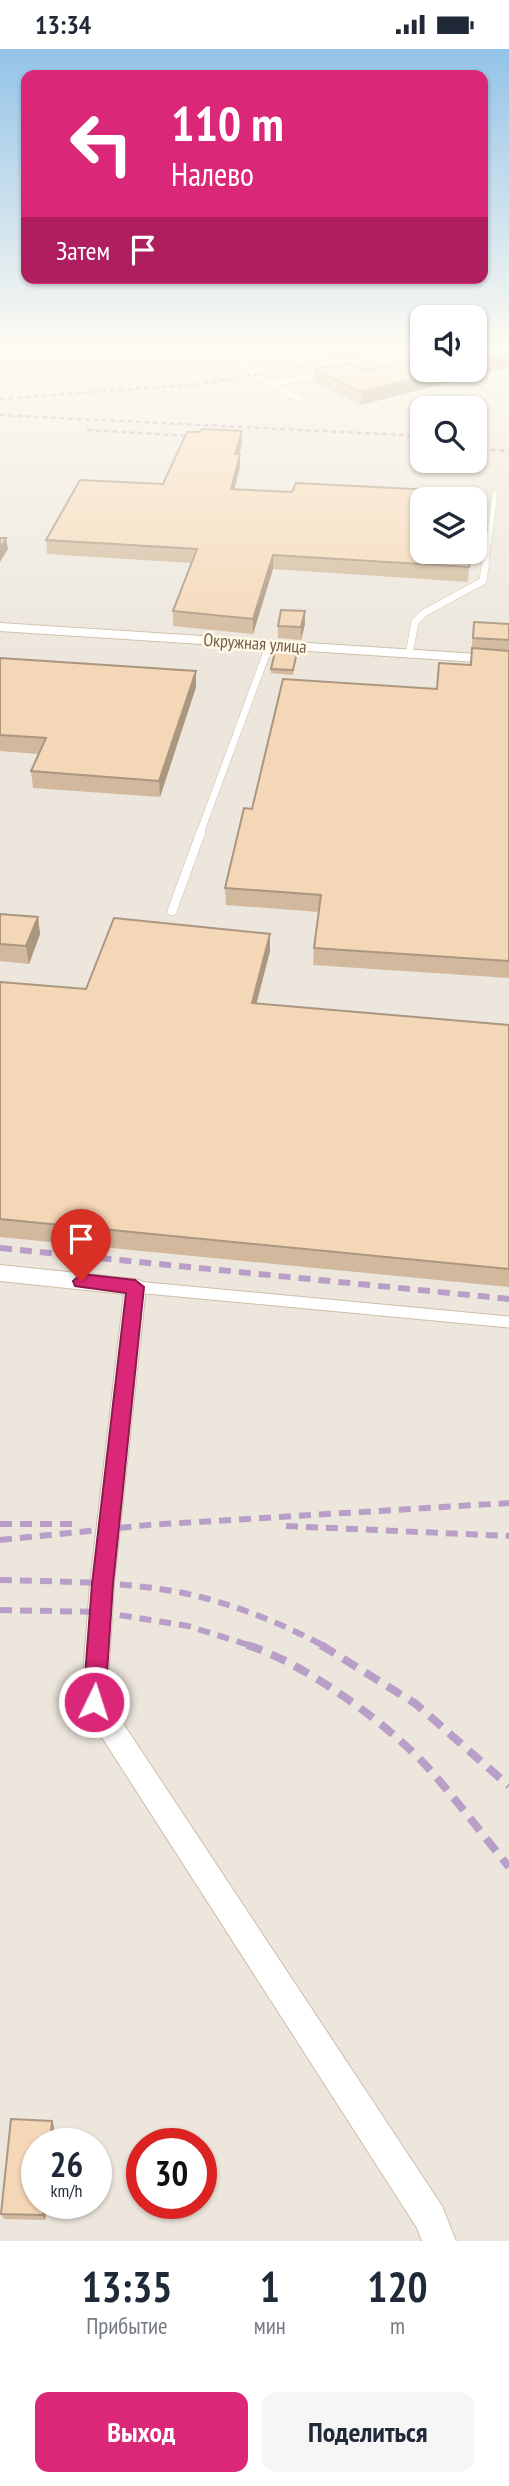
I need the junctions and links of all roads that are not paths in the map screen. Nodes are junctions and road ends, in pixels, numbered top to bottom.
1 (495, 494) dead end
2 (0, 627) edge
3 (270, 644) junction
4 (409, 654) junction
5 (509, 660) edge
6 (172, 911) dead end
7 (0, 1273) edge
8 (135, 1287) junction
9 (509, 1322) edge
10 (439, 2241) edge

1 - 4 lane
2 - 3 street, Окружная улица
3 - 4 street, Окружная улица
3 - 6 lane
4 - 5 street, Окружная улица
7 - 8 street
8 - 9 lane
8 - 10 street

